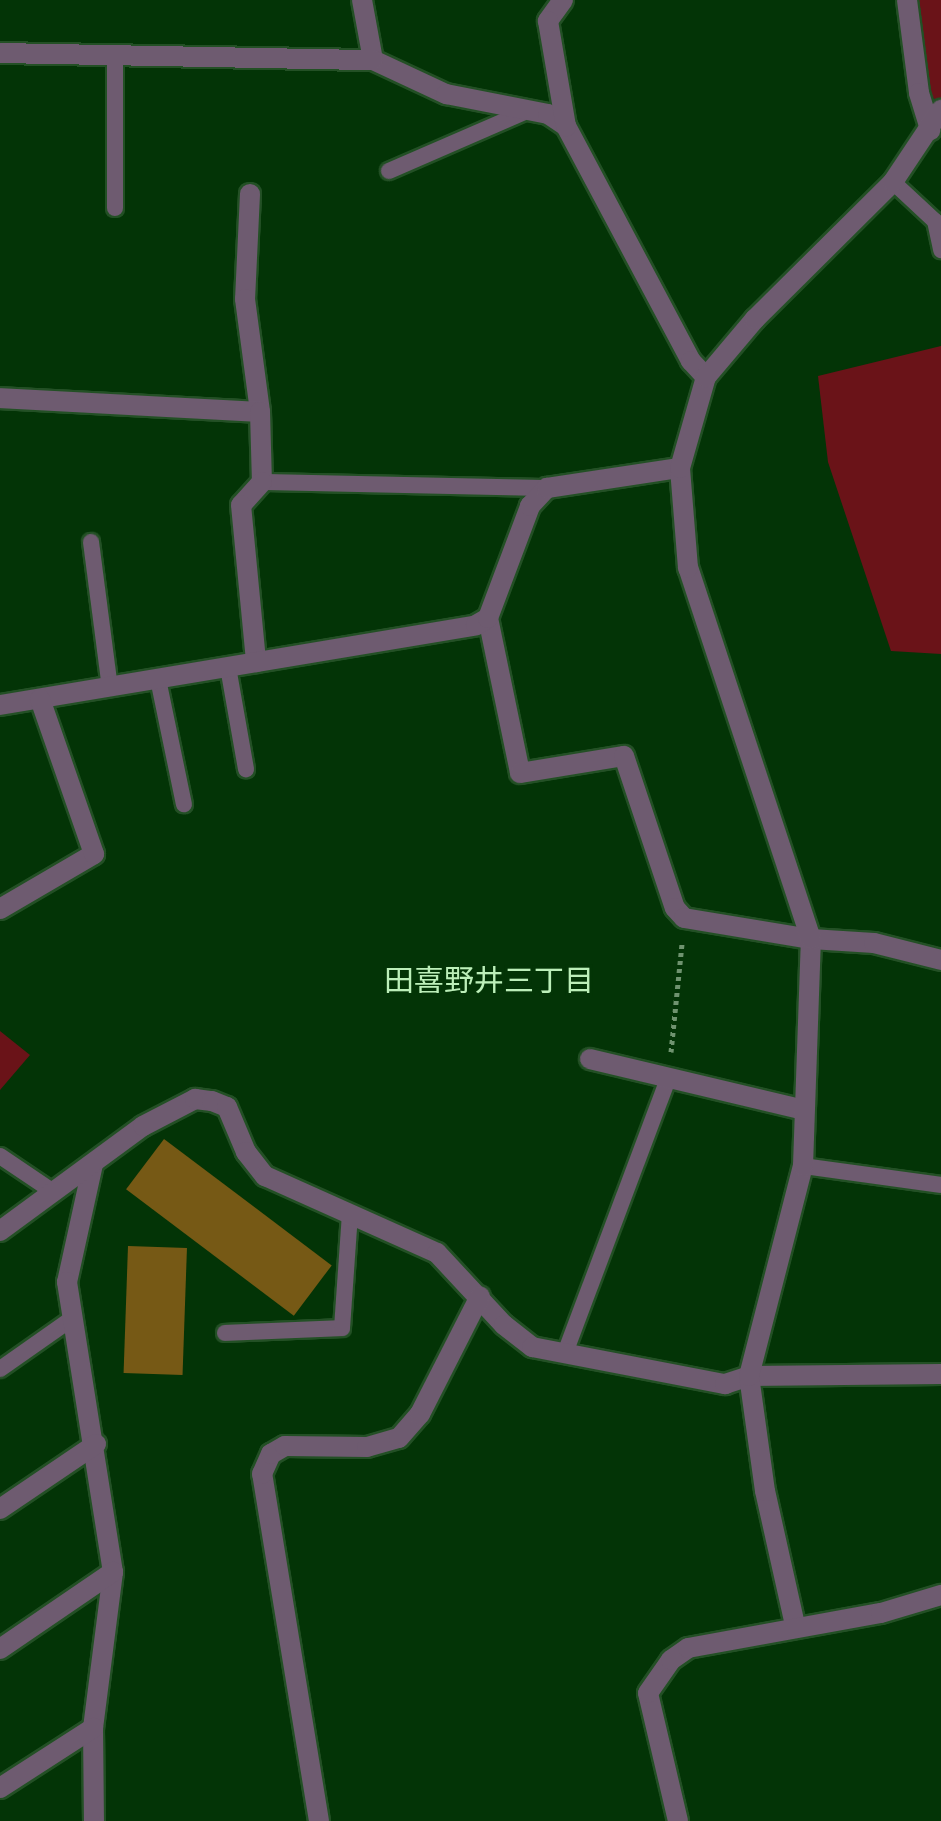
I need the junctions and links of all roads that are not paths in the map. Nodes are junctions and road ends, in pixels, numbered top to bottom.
1 (362, 0) edge
2 (563, 0) edge
3 (907, 0) edge
4 (0, 53) edge
5 (115, 55) junction
6 (373, 60) junction
7 (941, 110) edge
8 (527, 111) junction
9 (566, 126) junction
10 (930, 130) junction
11 (389, 171) dead end
12 (893, 182) junction
13 (250, 194) dead end
14 (115, 208) dead end
15 (941, 250) edge
16 (706, 377) junction
17 (0, 398) edge
18 (260, 412) junction
19 (680, 468) junction
20 (262, 482) junction
21 (547, 488) junction
22 (91, 542) dead end
23 (488, 618) junction
24 (256, 662) junction
25 (228, 667) junction
26 (158, 679) junction
27 (110, 688) junction
28 (40, 699) junction
29 (0, 705) edge
30 (246, 769) dead end
31 (184, 804) dead end
32 (0, 909) edge
33 (811, 939) junction
34 (941, 960) edge
35 (590, 1059) dead end
36 (669, 1077) junction
37 (804, 1110) junction
38 (0, 1156) edge
39 (93, 1164) junction
40 (803, 1166) junction
41 (941, 1185) edge
42 (55, 1193) junction
43 (350, 1215) junction
44 (0, 1231) edge
45 (480, 1296) junction
46 (70, 1320) junction
47 (225, 1333) dead end
48 (565, 1353) junction
49 (0, 1369) edge
50 (941, 1374) edge
51 (749, 1376) junction
52 (96, 1444) junction
53 (0, 1509) edge
54 (113, 1572) junction
55 (941, 1595) edge
56 (795, 1625) junction
57 (0, 1649) edge
58 (93, 1728) junction
59 (0, 1788) edge
60 (94, 1821) edge
61 (319, 1821) edge
62 (678, 1821) edge

1 - 6 street
2 - 9 street
3 - 10 street
4 - 5 street
5 - 6 street
5 - 14 lane
6 - 8 street
7 - 10 street
8 - 9 street
8 - 11 lane
9 - 16 street
10 - 12 street
12 - 15 lane
12 - 16 street
13 - 18 street
16 - 19 street
17 - 18 street
18 - 20 street
19 - 21 street
19 - 33 street
20 - 21 lane
20 - 24 street
21 - 23 street
22 - 27 lane
23 - 24 street
23 - 33 street
24 - 25 street
25 - 26 street
25 - 30 lane
26 - 27 street
26 - 31 lane
27 - 28 street
28 - 29 street
28 - 32 street
33 - 34 street
33 - 37 street
35 - 36 street
36 - 37 street
36 - 48 lane
37 - 40 street
38 - 42 lane
39 - 42 street
39 - 43 street
39 - 46 street
40 - 41 lane
40 - 51 street
42 - 44 street
43 - 45 street
43 - 47 lane
45 - 48 street
45 - 61 street
46 - 49 lane
46 - 52 street
48 - 51 street
50 - 51 street
51 - 56 street
52 - 53 street
52 - 54 street
54 - 57 street
54 - 58 street
55 - 56 street
56 - 62 street
58 - 59 street
58 - 60 street

